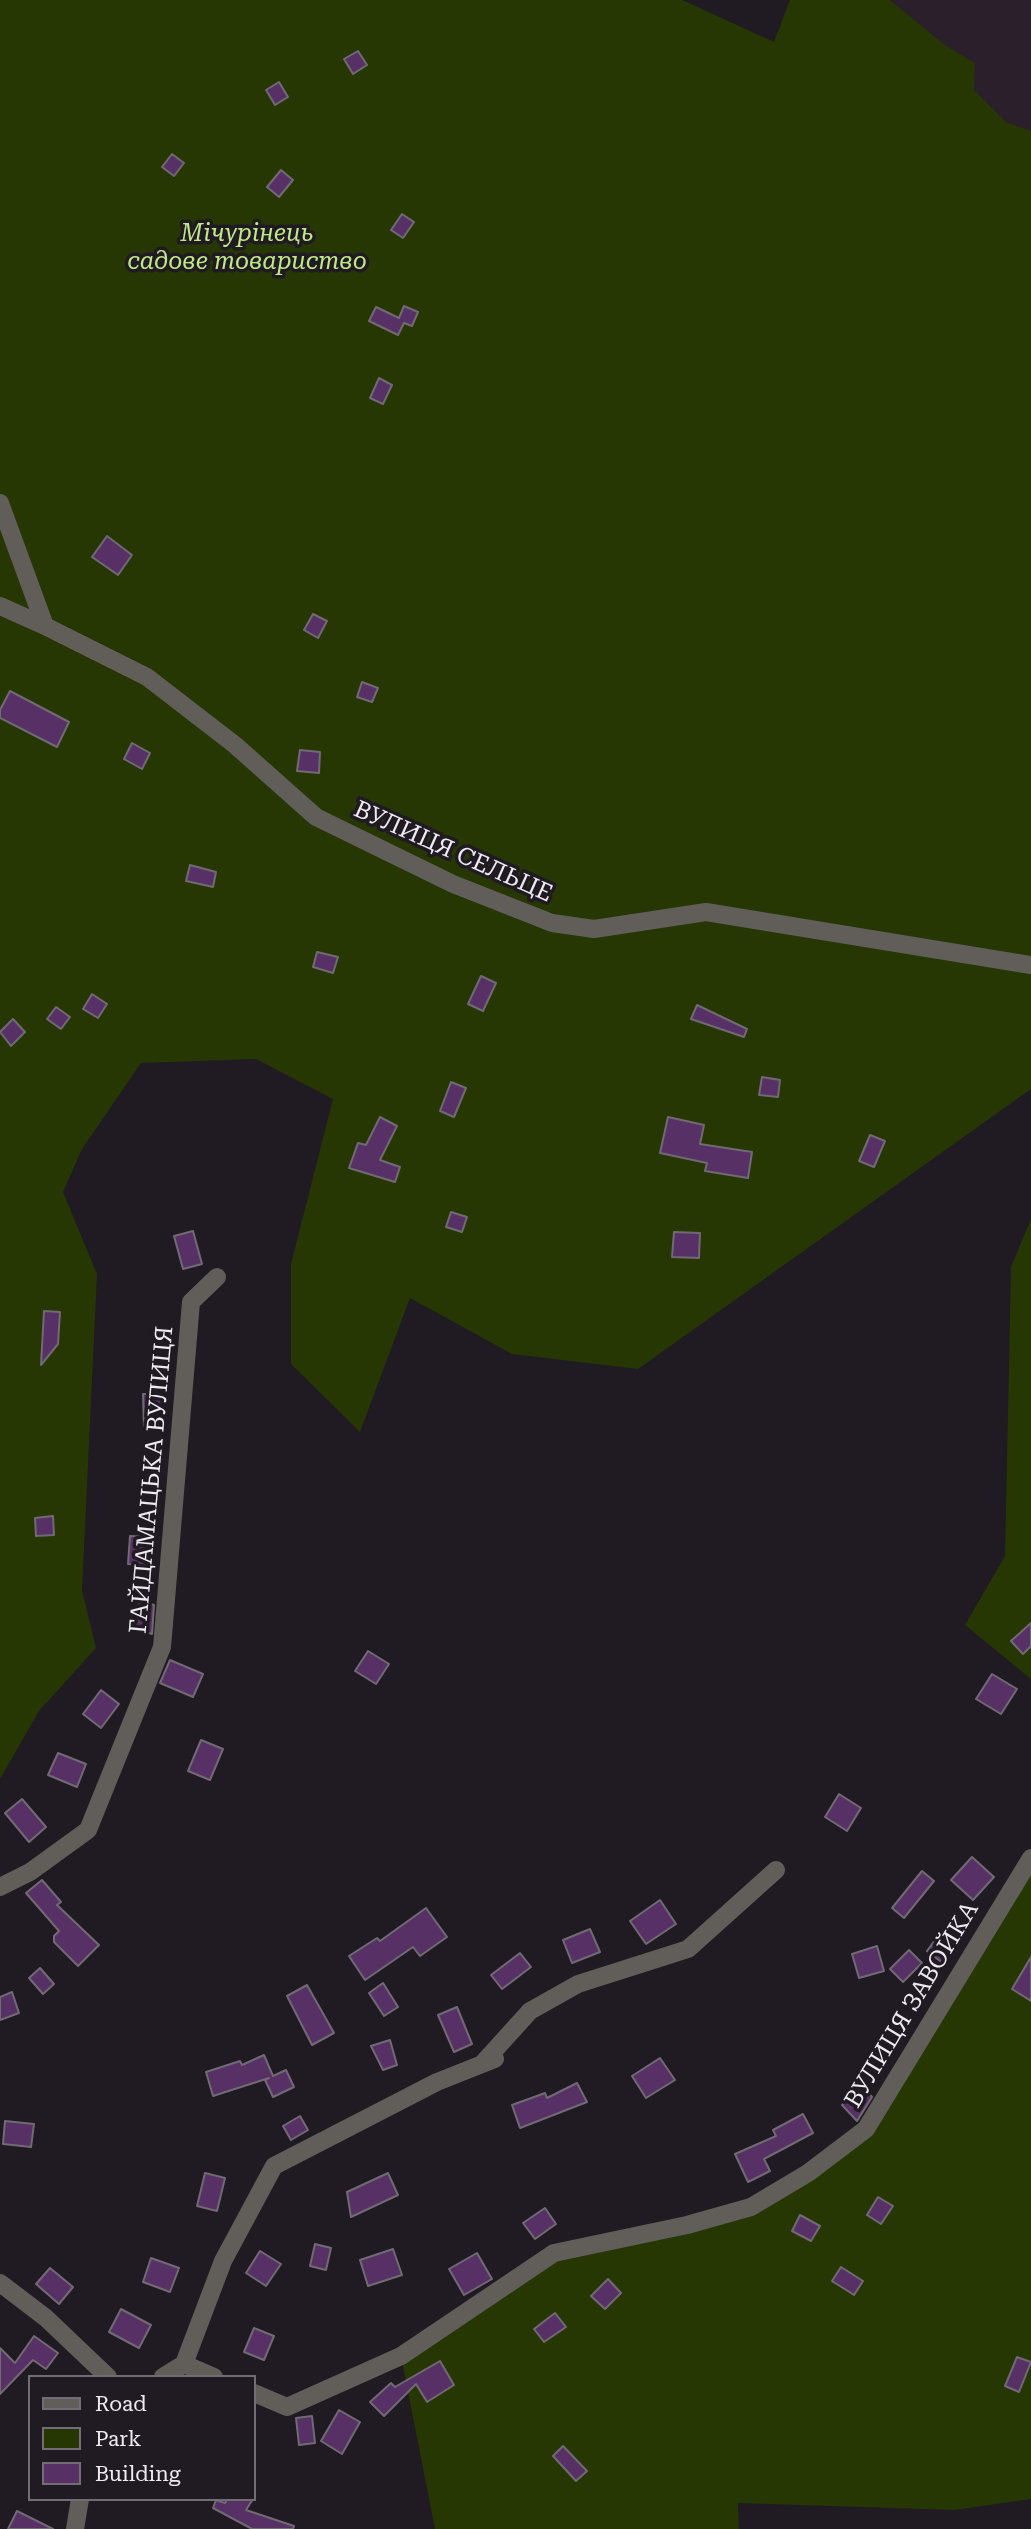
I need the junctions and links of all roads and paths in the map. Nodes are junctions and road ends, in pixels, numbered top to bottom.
1 (0, 503) edge
2 (0, 606) edge
3 (45, 626) junction
4 (1031, 965) edge
5 (216, 1277) dead end
6 (1031, 1858) edge
7 (776, 1870) dead end
8 (0, 1887) edge
9 (0, 2283) edge
10 (184, 2364) junction
11 (106, 2375) edge
12 (166, 2375) edge
13 (209, 2375) edge
14 (256, 2394) edge
15 (80, 2501) edge
16 (75, 2529) edge

1 - 3 street
2 - 3 street, ВУЛИЦЯ СЕЛЬЦЕ
3 - 4 street, ВУЛИЦЯ СЕЛЬЦЕ
5 - 8 street, ГАЙДАМАЦЬКА ВУЛИЦЯ
6 - 14 street, ВУЛИЦЯ ЗАВОЙКА
7 - 10 street
9 - 11 street
10 - 12 street
10 - 13 street
15 - 16 street

